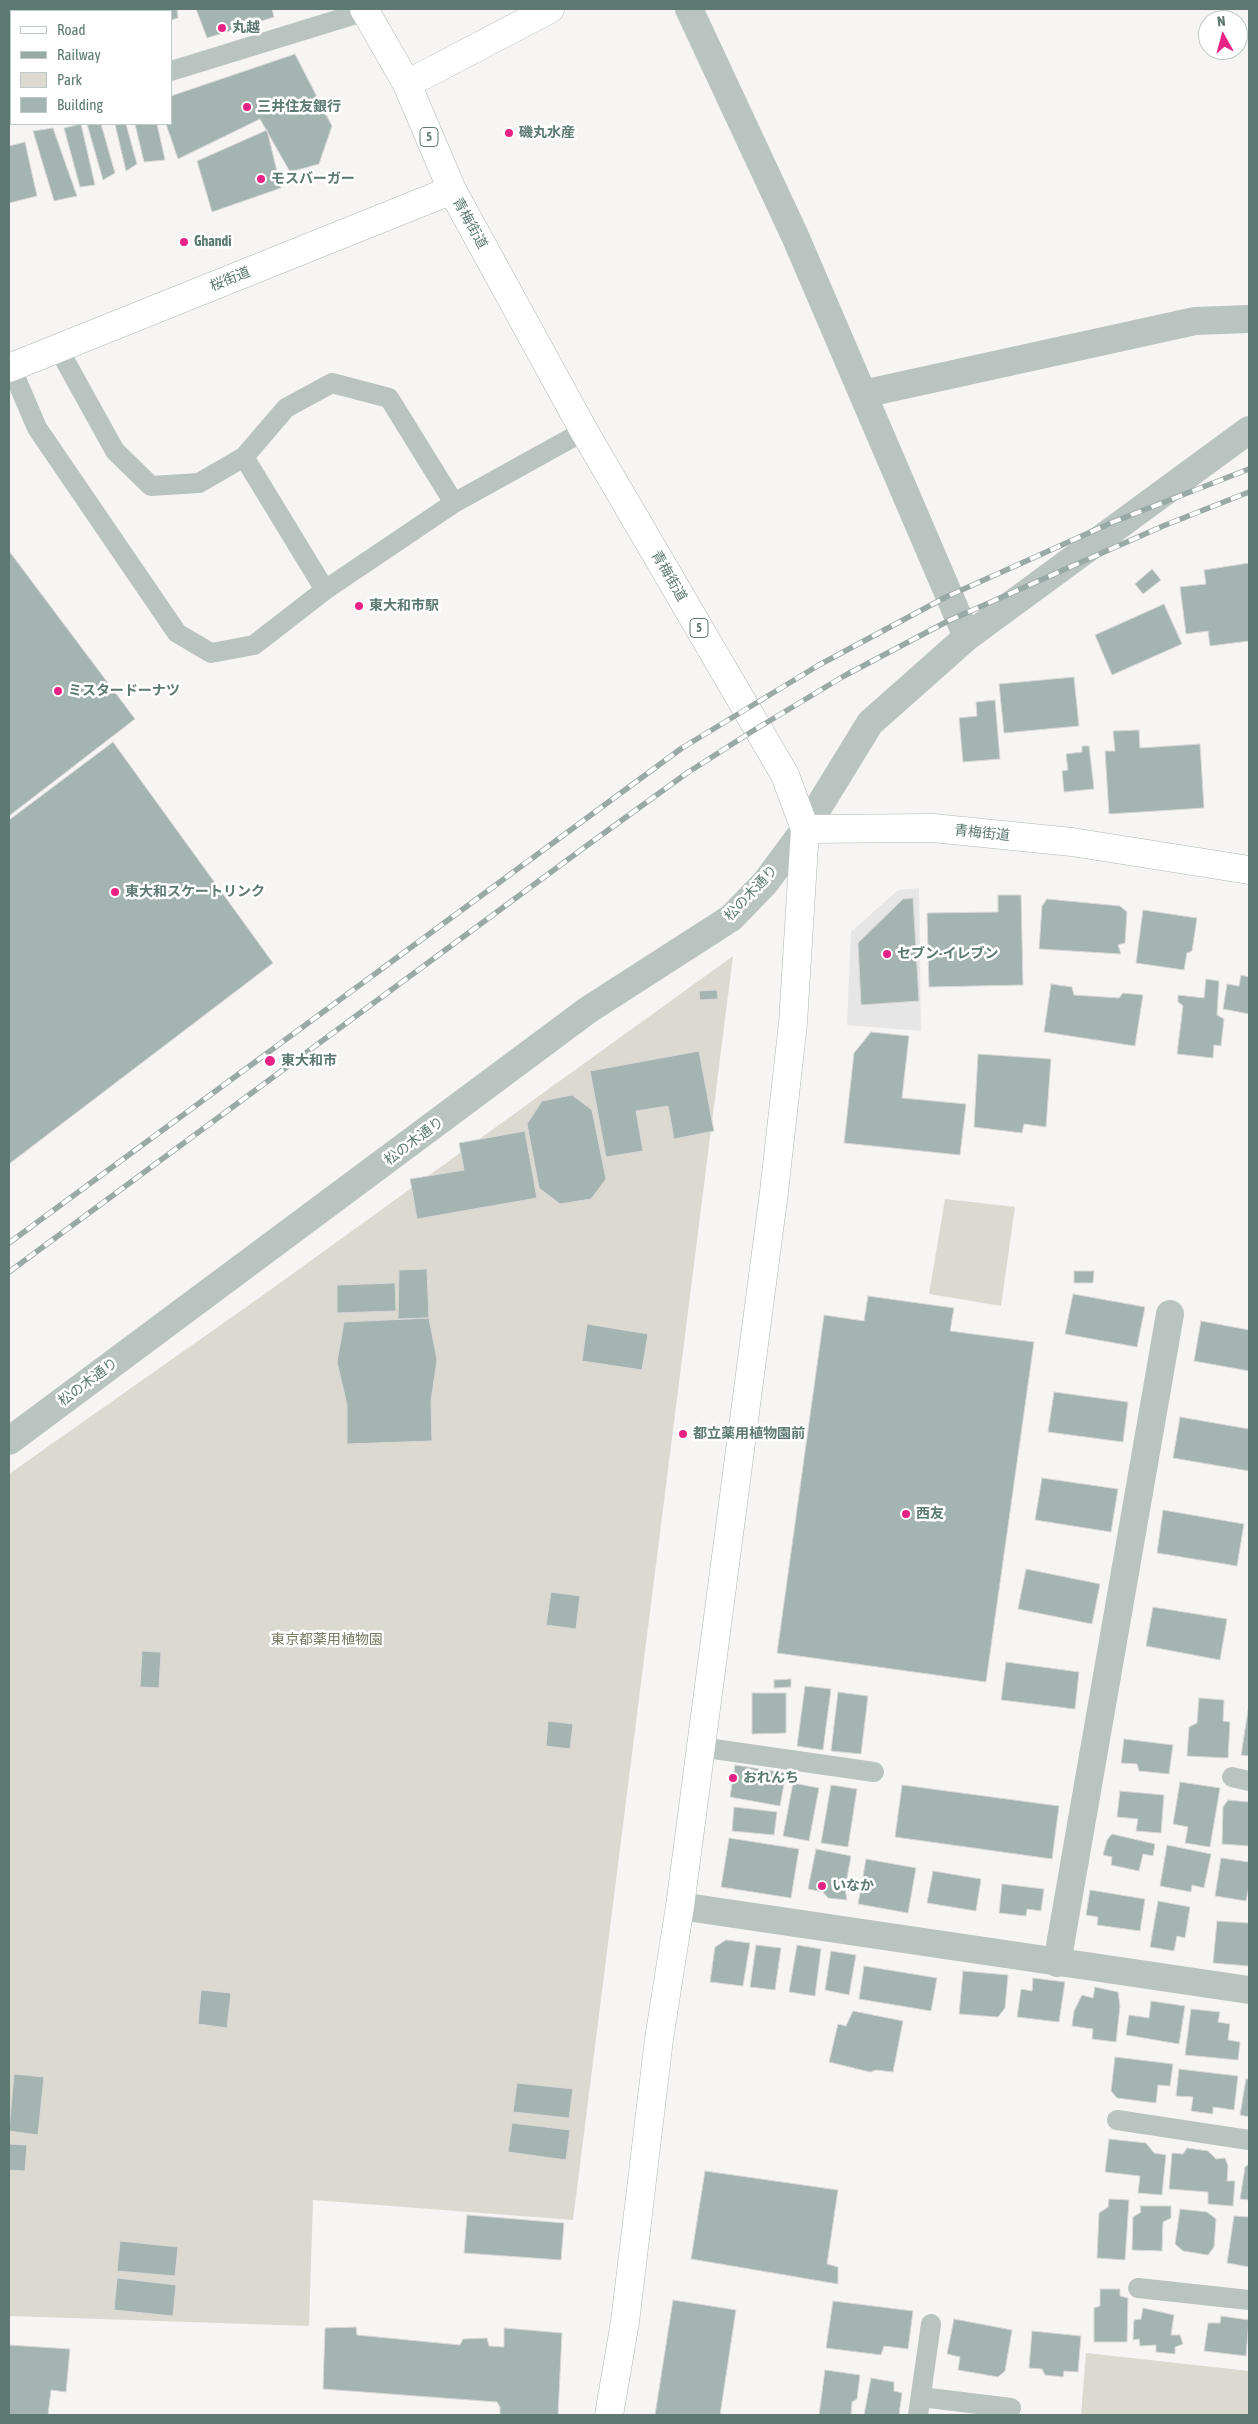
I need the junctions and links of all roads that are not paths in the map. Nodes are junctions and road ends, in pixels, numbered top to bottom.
1 (550, 9) edge
2 (689, 9) edge
3 (365, 10) edge
4 (172, 71) edge
5 (407, 84) junction
6 (452, 190) junction
7 (1249, 319) edge
8 (58, 348) junction
9 (10, 367) edge
10 (862, 394) junction
11 (1249, 430) edge
12 (584, 431) junction
13 (244, 457) junction
14 (454, 503) junction
15 (324, 590) junction
16 (967, 637) junction
17 (805, 829) junction
18 (1249, 870) edge
19 (1170, 1314) dead end
20 (9, 1441) edge
21 (700, 1747) junction
22 (874, 1772) dead end
23 (680, 1906) junction
24 (1057, 1963) junction
25 (1249, 1990) edge
26 (1116, 2120) dead end
27 (1249, 2140) edge
28 (1138, 2288) dead end
29 (1249, 2300) edge
30 (931, 2324) dead end
31 (919, 2406) edge
32 (1011, 2408) dead end
33 (609, 2415) edge

1 - 5 main road
2 - 10 street
3 - 4 lane
3 - 5 main road, 青梅街道 / 5
5 - 6 main road, 青梅街道 / 5
6 - 8 main road, 桜街道
6 - 12 main road, 青梅街道 / 5
7 - 10 street
8 - 9 main road, 桜街道
8 - 13 lane
9 - 15 lane
10 - 16 street
11 - 16 street, 松の木通り
12 - 14 lane
12 - 17 main road, 青梅街道 / 5
13 - 14 lane
13 - 15 lane
14 - 15 lane
16 - 17 street, 松の木通り
17 - 18 main road, 青梅街道
17 - 20 street, 松の木通り
17 - 21 main road
19 - 24 street
21 - 22 lane
21 - 23 main road
23 - 24 street
23 - 33 main road
24 - 25 street
26 - 27 lane
28 - 29 lane
30 - 31 lane
31 - 32 lane

